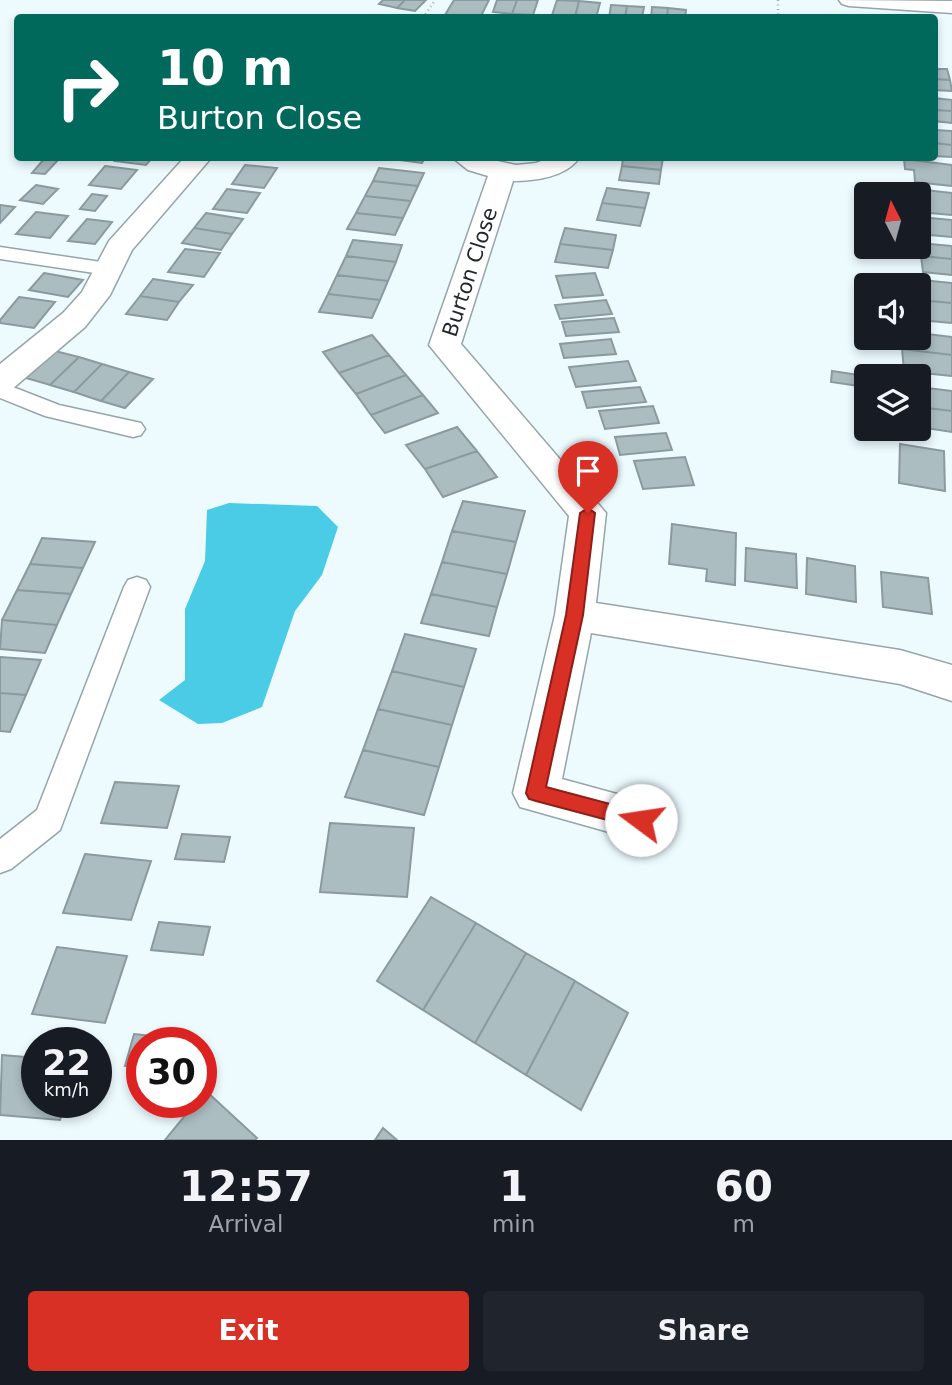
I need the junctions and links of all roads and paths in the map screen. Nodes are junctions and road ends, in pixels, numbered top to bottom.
1 (849, 0) edge
2 (873, 7) edge
3 (952, 7) edge
4 (195, 161) edge
5 (472, 161) edge
6 (561, 161) edge
7 (503, 172) junction
8 (0, 253) edge
9 (108, 269) junction
10 (0, 381) edge
11 (0, 389) edge
12 (133, 429) dead end
13 (137, 587) dead end
14 (575, 615) junction
15 (952, 684) edge
16 (641, 820) dead end
17 (0, 858) edge

1 - 2 street
2 - 3 street
4 - 9 street
5 - 7 street
6 - 7 street
7 - 14 street, Burton Close
8 - 9 lane
9 - 10 street
11 - 12 lane
13 - 17 lane
14 - 15 street
14 - 16 street, Burton Close

